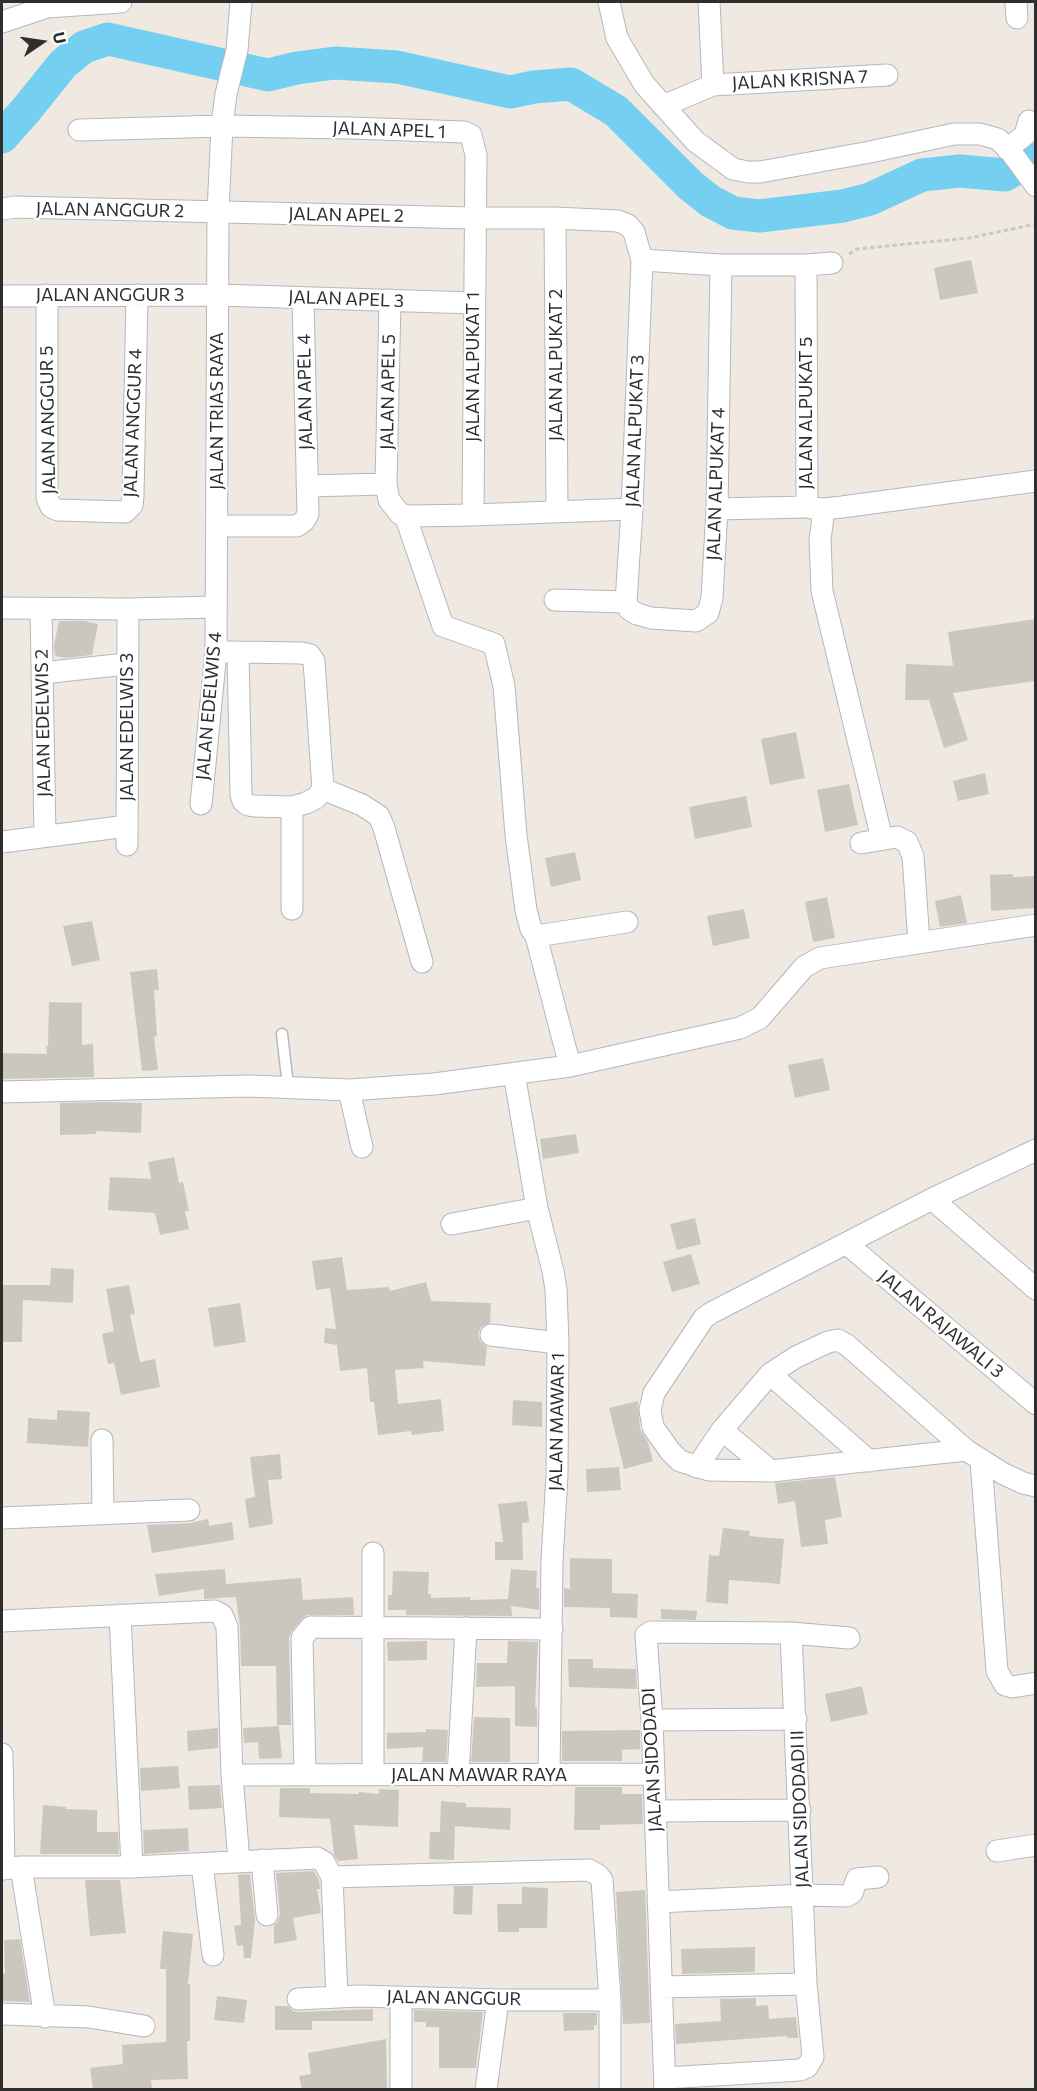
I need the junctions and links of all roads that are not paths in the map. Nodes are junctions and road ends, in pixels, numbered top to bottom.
1 (121, 2) edge
2 (241, 2) edge
3 (609, 2) edge
4 (709, 2) edge
5 (717, 2) edge
6 (2, 22) edge
7 (887, 75) dead end
8 (713, 85) junction
9 (663, 106) junction
10 (1029, 121) dead end
11 (222, 126) junction
12 (79, 130) dead end
13 (1009, 151) junction
14 (1035, 186) edge
15 (2, 209) edge
16 (218, 212) junction
17 (474, 218) junction
18 (555, 218) junction
19 (642, 260) junction
20 (832, 262) road end
21 (721, 264) junction
22 (806, 265) junction
23 (47, 295) junction
24 (137, 295) junction
25 (218, 295) junction
26 (2, 296) edge
27 (303, 298) junction
28 (390, 300) junction
29 (473, 303) junction
30 (1035, 481) edge
31 (386, 484) junction
32 (307, 486) junction
33 (816, 508) junction
34 (632, 509) junction
35 (717, 509) junction
36 (87, 512) joint
37 (557, 512) junction
38 (405, 515) junction
39 (473, 515) junction
40 (217, 526) junction
41 (555, 600) dead end
42 (626, 602) junction
43 (216, 607) junction
44 (2, 608) edge
45 (41, 609) junction
46 (128, 609) junction
47 (216, 651) junction
48 (238, 652) junction
49 (126, 664) junction
50 (42, 673) junction
51 (323, 789) junction
52 (201, 804) dead end
53 (292, 807) junction
54 (45, 836) junction
55 (882, 839) junction
56 (2, 842) edge
57 (861, 843) dead end
58 (292, 909) dead end
59 (627, 922) dead end
60 (1035, 925) edge
61 (536, 936) junction
62 (919, 943) junction
63 (422, 962) dead end
64 (282, 1034) dead end
65 (570, 1066) junction
66 (514, 1073) junction
67 (288, 1086) junction
68 (349, 1090) junction
69 (2, 1092) edge
70 (362, 1147) dead end
71 (1031, 1158) edge
72 (932, 1199) junction
73 (537, 1208) junction
74 (452, 1224) dead end
75 (847, 1244) junction
76 (1035, 1289) edge
77 (491, 1335) dead end
78 (558, 1343) junction
79 (770, 1374) junction
80 (1035, 1404) edge
81 (722, 1430) junction
82 (102, 1440) dead end
83 (973, 1455) junction
84 (870, 1461) junction
85 (697, 1467) junction
86 (771, 1471) junction
87 (1035, 1486) edge
88 (189, 1510) dead end
89 (104, 1513) junction
90 (2, 1518) edge
91 (373, 1553) dead end
92 (120, 1615) junction
93 (2, 1620) edge
94 (374, 1627) junction
95 (466, 1628) junction
96 (552, 1629) junction
97 (791, 1633) junction
98 (849, 1638) dead end
99 (1035, 1683) edge
100 (796, 1719) junction
101 (652, 1720) junction
102 (2, 1754) edge
103 (654, 1774) junction
104 (232, 1775) junction
105 (305, 1775) junction
106 (373, 1775) junction
107 (458, 1775) junction
108 (549, 1775) junction
109 (800, 1810) junction
110 (655, 1811) junction
111 (1035, 1845) edge
112 (997, 1851) dead end
113 (262, 1860) junction
114 (239, 1862) junction
115 (202, 1864) junction
116 (132, 1867) junction
117 (9, 1868) edge
118 (332, 1876) junction
119 (878, 1877) dead end
120 (803, 1895) junction
121 (658, 1902) junction
122 (267, 1915) dead end
123 (213, 1955) dead end
124 (806, 1984) junction
125 (661, 1987) junction
126 (337, 1997) junction
127 (401, 1997) junction
128 (298, 1999) dead end
129 (498, 2000) junction
130 (610, 2000) junction
131 (2, 2014) edge
132 (45, 2017) junction
133 (144, 2026) dead end
134 (665, 2084) edge
135 (401, 2090) edge
136 (486, 2090) edge
137 (610, 2090) edge

1 - 6 street
2 - 11 street, JALAN TRIAS RAYA
3 - 9 street
4 - 5 street
4 - 8 street
7 - 8 street, JALAN KRISNA 7
8 - 9 street, JALAN KRISNA 7
9 - 13 street
10 - 13 street
11 - 12 street
11 - 16 street, JALAN TRIAS RAYA
11 - 17 street, JALAN APEL 1
13 - 14 street
15 - 16 street, JALAN ANGGUR 2
16 - 17 street, JALAN APEL 2
16 - 25 street, JALAN TRIAS RAYA
17 - 18 street, JALAN APEL 2
17 - 29 street, JALAN ALPUKAT 1
18 - 19 street, JALAN ALPUKAT 3
18 - 37 street, JALAN ALPUKAT 2
19 - 21 street
19 - 34 street, JALAN ALPUKAT 3
20 - 22 street
21 - 22 street
21 - 35 street, JALAN ALPUKAT 4
22 - 33 street, JALAN ALPUKAT 5
23 - 24 street, JALAN ANGGUR 3
23 - 26 street, JALAN ANGGUR 3
23 - 36 street, JALAN ANGGUR 5
24 - 25 street, JALAN ANGGUR 3
24 - 36 street, JALAN ANGGUR 4
25 - 27 street, JALAN APEL 3
25 - 40 street, JALAN TRIAS RAYA
27 - 28 street, JALAN APEL 3
27 - 32 street, JALAN APEL 4
28 - 29 street, JALAN APEL 3
28 - 31 street, JALAN APEL 5
29 - 39 street, JALAN ALPUKAT 1
30 - 33 street
31 - 32 street
31 - 38 street
32 - 40 street, JALAN APEL 4
33 - 35 street, JALAN ALPUKAT 5
33 - 55 street
34 - 37 street
34 - 42 street, JALAN ALPUKAT 3
35 - 42 street, JALAN ALPUKAT 4
37 - 39 street
38 - 39 street
38 - 61 street
40 - 43 street, JALAN TRIAS RAYA
41 - 42 street
43 - 46 street
43 - 47 street, JALAN EDELWIS 4
44 - 45 street
45 - 46 street
45 - 50 street, JALAN EDELWIS 2
46 - 49 street, JALAN EDELWIS 3
47 - 48 street
47 - 52 street, JALAN EDELWIS 4
48 - 51 street
48 - 53 street
49 - 50 street
49 - 54 street, JALAN EDELWIS 3
50 - 54 street, JALAN EDELWIS 2
51 - 53 street
51 - 63 street
53 - 58 street
54 - 56 street
55 - 57 street
55 - 62 street
59 - 61 street
60 - 62 street
61 - 65 street
62 - 65 street
64 - 67 lane
65 - 66 street
66 - 68 street
66 - 73 street, JALAN MAWAR 1
67 - 68 street
67 - 69 street
68 - 70 street
71 - 72 street
72 - 75 street
72 - 76 street
73 - 74 street
73 - 78 street, JALAN MAWAR 1
75 - 80 street, JALAN RAJAWALI 3
75 - 85 street
77 - 78 street
78 - 96 street, JALAN MAWAR 1
79 - 81 street
79 - 83 street
79 - 84 street
81 - 85 street
81 - 86 street
82 - 89 street
83 - 84 street
83 - 87 street
83 - 99 street
84 - 86 street
85 - 86 street
88 - 89 street
89 - 90 street
91 - 94 street
92 - 93 street
92 - 104 street
92 - 116 street
94 - 95 street
94 - 105 street
94 - 106 street
95 - 96 street
95 - 107 street
96 - 108 street, JALAN MAWAR 1
97 - 98 street, JALAN SIDODADI
97 - 100 street, JALAN SIDODADI II
97 - 101 street, JALAN SIDODADI
100 - 101 street
100 - 109 street, JALAN SIDODADI II
101 - 103 street, JALAN SIDODADI
102 - 117 street
103 - 108 street, JALAN MAWAR RAYA
103 - 110 street, JALAN SIDODADI
104 - 105 street, JALAN MAWAR RAYA
104 - 114 street
105 - 106 street, JALAN MAWAR RAYA
106 - 107 street, JALAN MAWAR RAYA
107 - 108 street, JALAN MAWAR RAYA
109 - 110 street
109 - 120 street, JALAN SIDODADI II
110 - 121 street, JALAN SIDODADI
111 - 112 street
113 - 114 street
113 - 118 street
113 - 122 street
114 - 115 street
115 - 116 street
115 - 123 street
116 - 117 street
117 - 132 street
118 - 126 street
118 - 130 street
119 - 120 street
120 - 121 street
120 - 124 street, JALAN SIDODADI II
121 - 125 street, JALAN SIDODADI
124 - 125 street
124 - 134 street, JALAN SIDODADI II
125 - 134 street, JALAN SIDODADI
126 - 127 street, JALAN ANGGUR
126 - 128 street, JALAN ANGGUR
127 - 129 street, JALAN ANGGUR
127 - 135 street
129 - 130 street, JALAN ANGGUR
129 - 136 street
130 - 137 street
131 - 132 street
132 - 133 street

